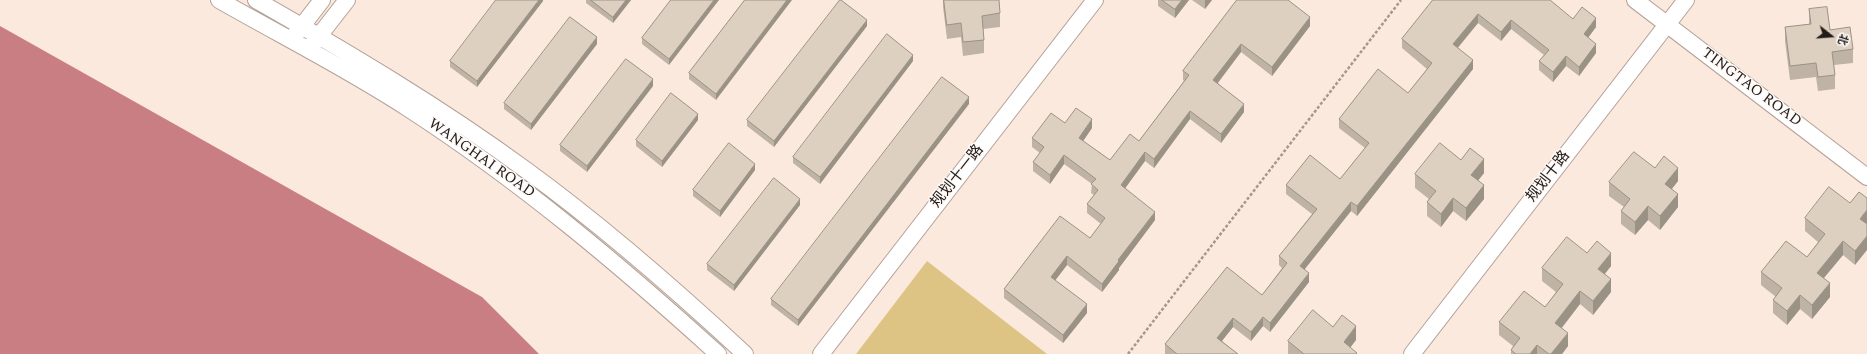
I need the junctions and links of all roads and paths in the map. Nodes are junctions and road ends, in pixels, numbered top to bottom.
1 (219, 0) edge
2 (256, 0) edge
3 (322, 0) edge
4 (347, 0) edge
5 (1095, 0) edge
6 (1401, 0) edge
7 (1635, 0) edge
8 (1686, 0) edge
9 (1667, 25) junction
10 (302, 27) junction
11 (319, 36) junction
12 (291, 41) junction
13 (308, 50) junction
14 (1867, 177) edge
15 (718, 354) edge
16 (745, 354) edge
17 (822, 354) edge
18 (1128, 354) edge
19 (1412, 354) edge

1 - 12 street, WANGHAI ROAD
2 - 10 street, WANGHAI ROAD
3 - 10 street
4 - 11 street
5 - 17 street, 规划十一路
6 - 18 path
7 - 9 street, TINGTAO ROAD
8 - 9 street, 规划十路
9 - 14 street, TINGTAO ROAD
9 - 19 street, 规划十路
10 - 11 street, WANGHAI ROAD
10 - 12 street
11 - 13 street
11 - 16 street, WANGHAI ROAD
12 - 13 street, WANGHAI ROAD
13 - 15 street, WANGHAI ROAD

